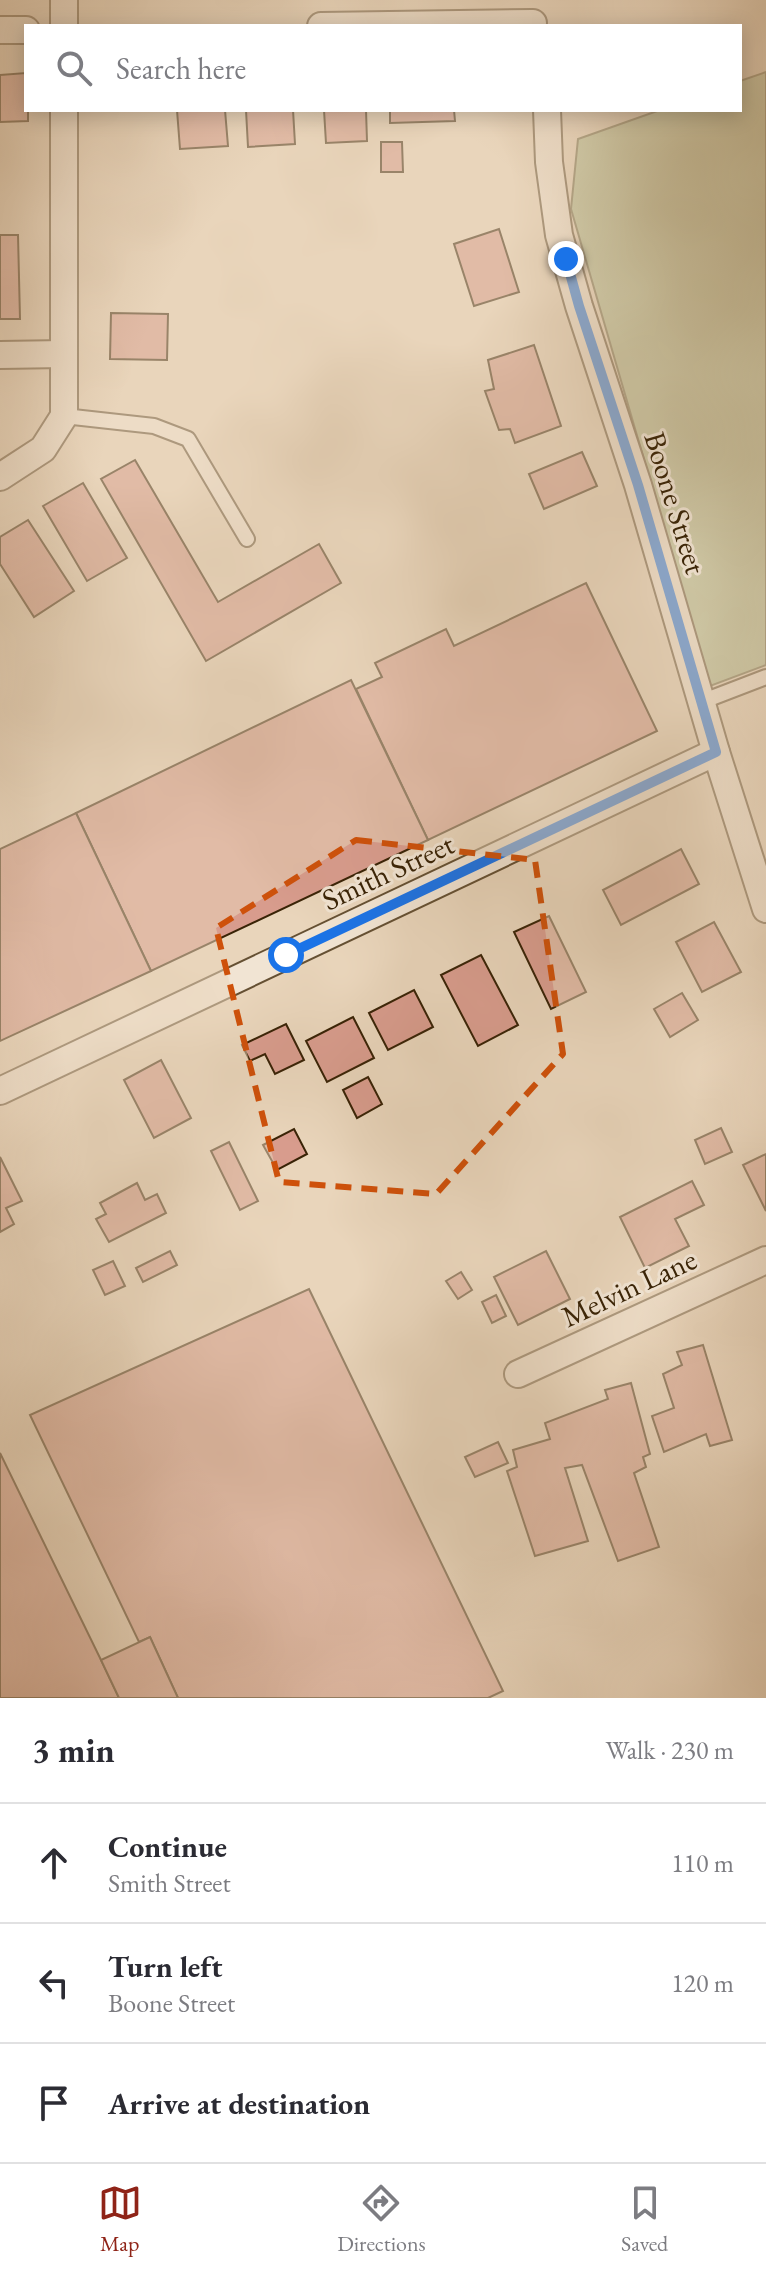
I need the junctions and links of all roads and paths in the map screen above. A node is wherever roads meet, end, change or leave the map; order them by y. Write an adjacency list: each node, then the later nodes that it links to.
1 (64, 0): 3 (street)
2 (531, 16): 4 (street)
3 (64, 24)
4 (363, 24)
5 (0, 30): 6 (street)
6 (24, 30)
7 (64, 112): 9 (street)
8 (547, 112): 15 (street, Boone Street)
9 (64, 354): 10 (street); 11 (street)
10 (0, 355)
11 (64, 416): 12 (street); 13 (lane)
12 (0, 477)
13 (247, 539)
14 (766, 677): 15 (lane)
15 (701, 702): 16 (street, Boone Street)
16 (716, 752): 17 (street, Boone Street); 18 (street, Smith Street)
17 (766, 909)
18 (0, 1091)
19 (766, 1260): 20 (street, Melvin Lane)
20 (518, 1374)

